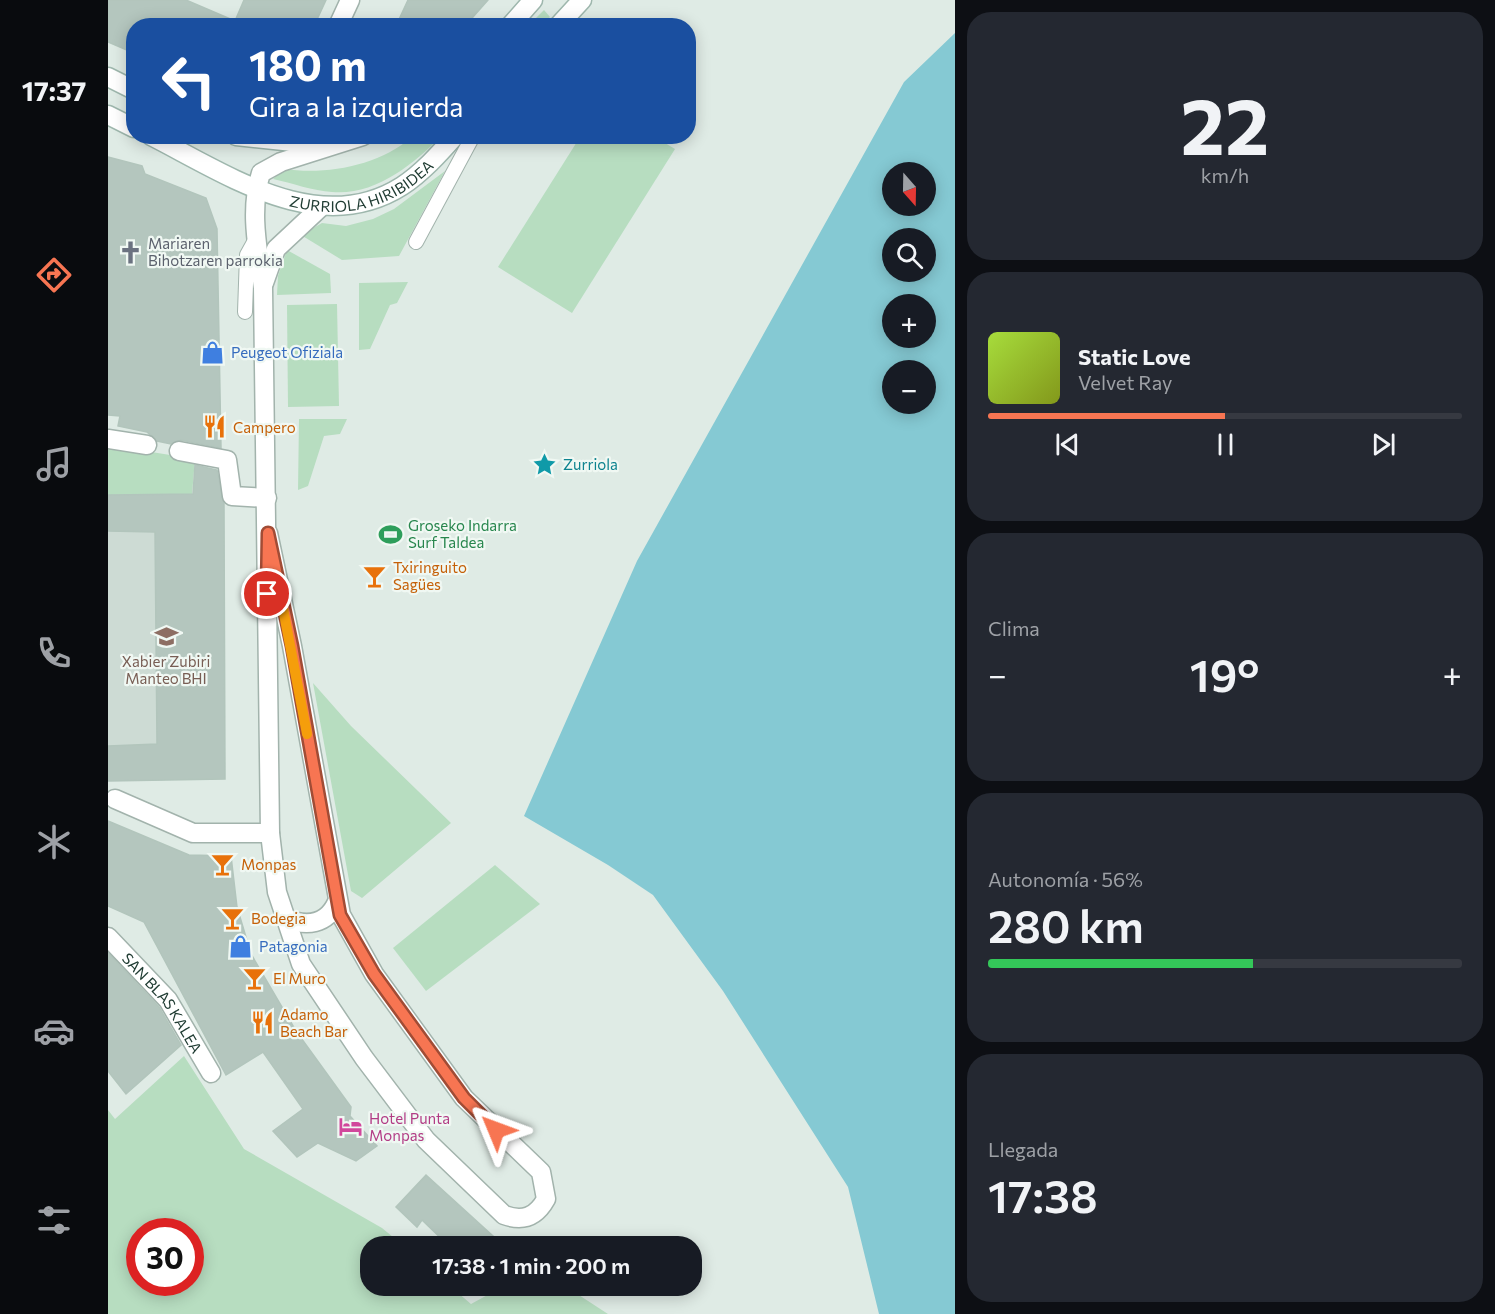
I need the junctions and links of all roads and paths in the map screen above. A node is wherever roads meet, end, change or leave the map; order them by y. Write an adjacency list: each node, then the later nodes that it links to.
1 (350, 0): 4 (street)
2 (533, 0): 5 (street)
3 (582, 0): 6 (street)
4 (342, 18)
5 (517, 18)
6 (565, 18)
7 (108, 77): 8 (street)
8 (126, 86)
9 (108, 115): 10 (street)
10 (126, 124)
11 (167, 144): 15 (street, ZURRIOLA HIRIBIDEA)
12 (338, 144): 15 (street)
13 (447, 144): 16 (street, ZURRIOLA HIRIBIDEA)
14 (469, 144): 18 (lane)
15 (256, 189): 16 (street, ZURRIOLA HIRIBIDEA); 17 (street)
16 (322, 206): 19 (street)
17 (256, 237): 19 (street); 20 (lane)
18 (416, 242)
19 (263, 288): 24 (street)
20 (244, 312)
21 (108, 439): 22 (street)
22 (147, 445)
23 (179, 451): 24 (street)
24 (267, 498): 25 (street)
25 (276, 614): 27 (street); 28 (street)
26 (115, 799): 27 (street)
27 (270, 834): 29 (street)
28 (337, 902): 29 (street); 29 (street)
29 (285, 918)
30 (108, 937): 31 (street, SAN BLAS KALEA)
31 (211, 1073)

